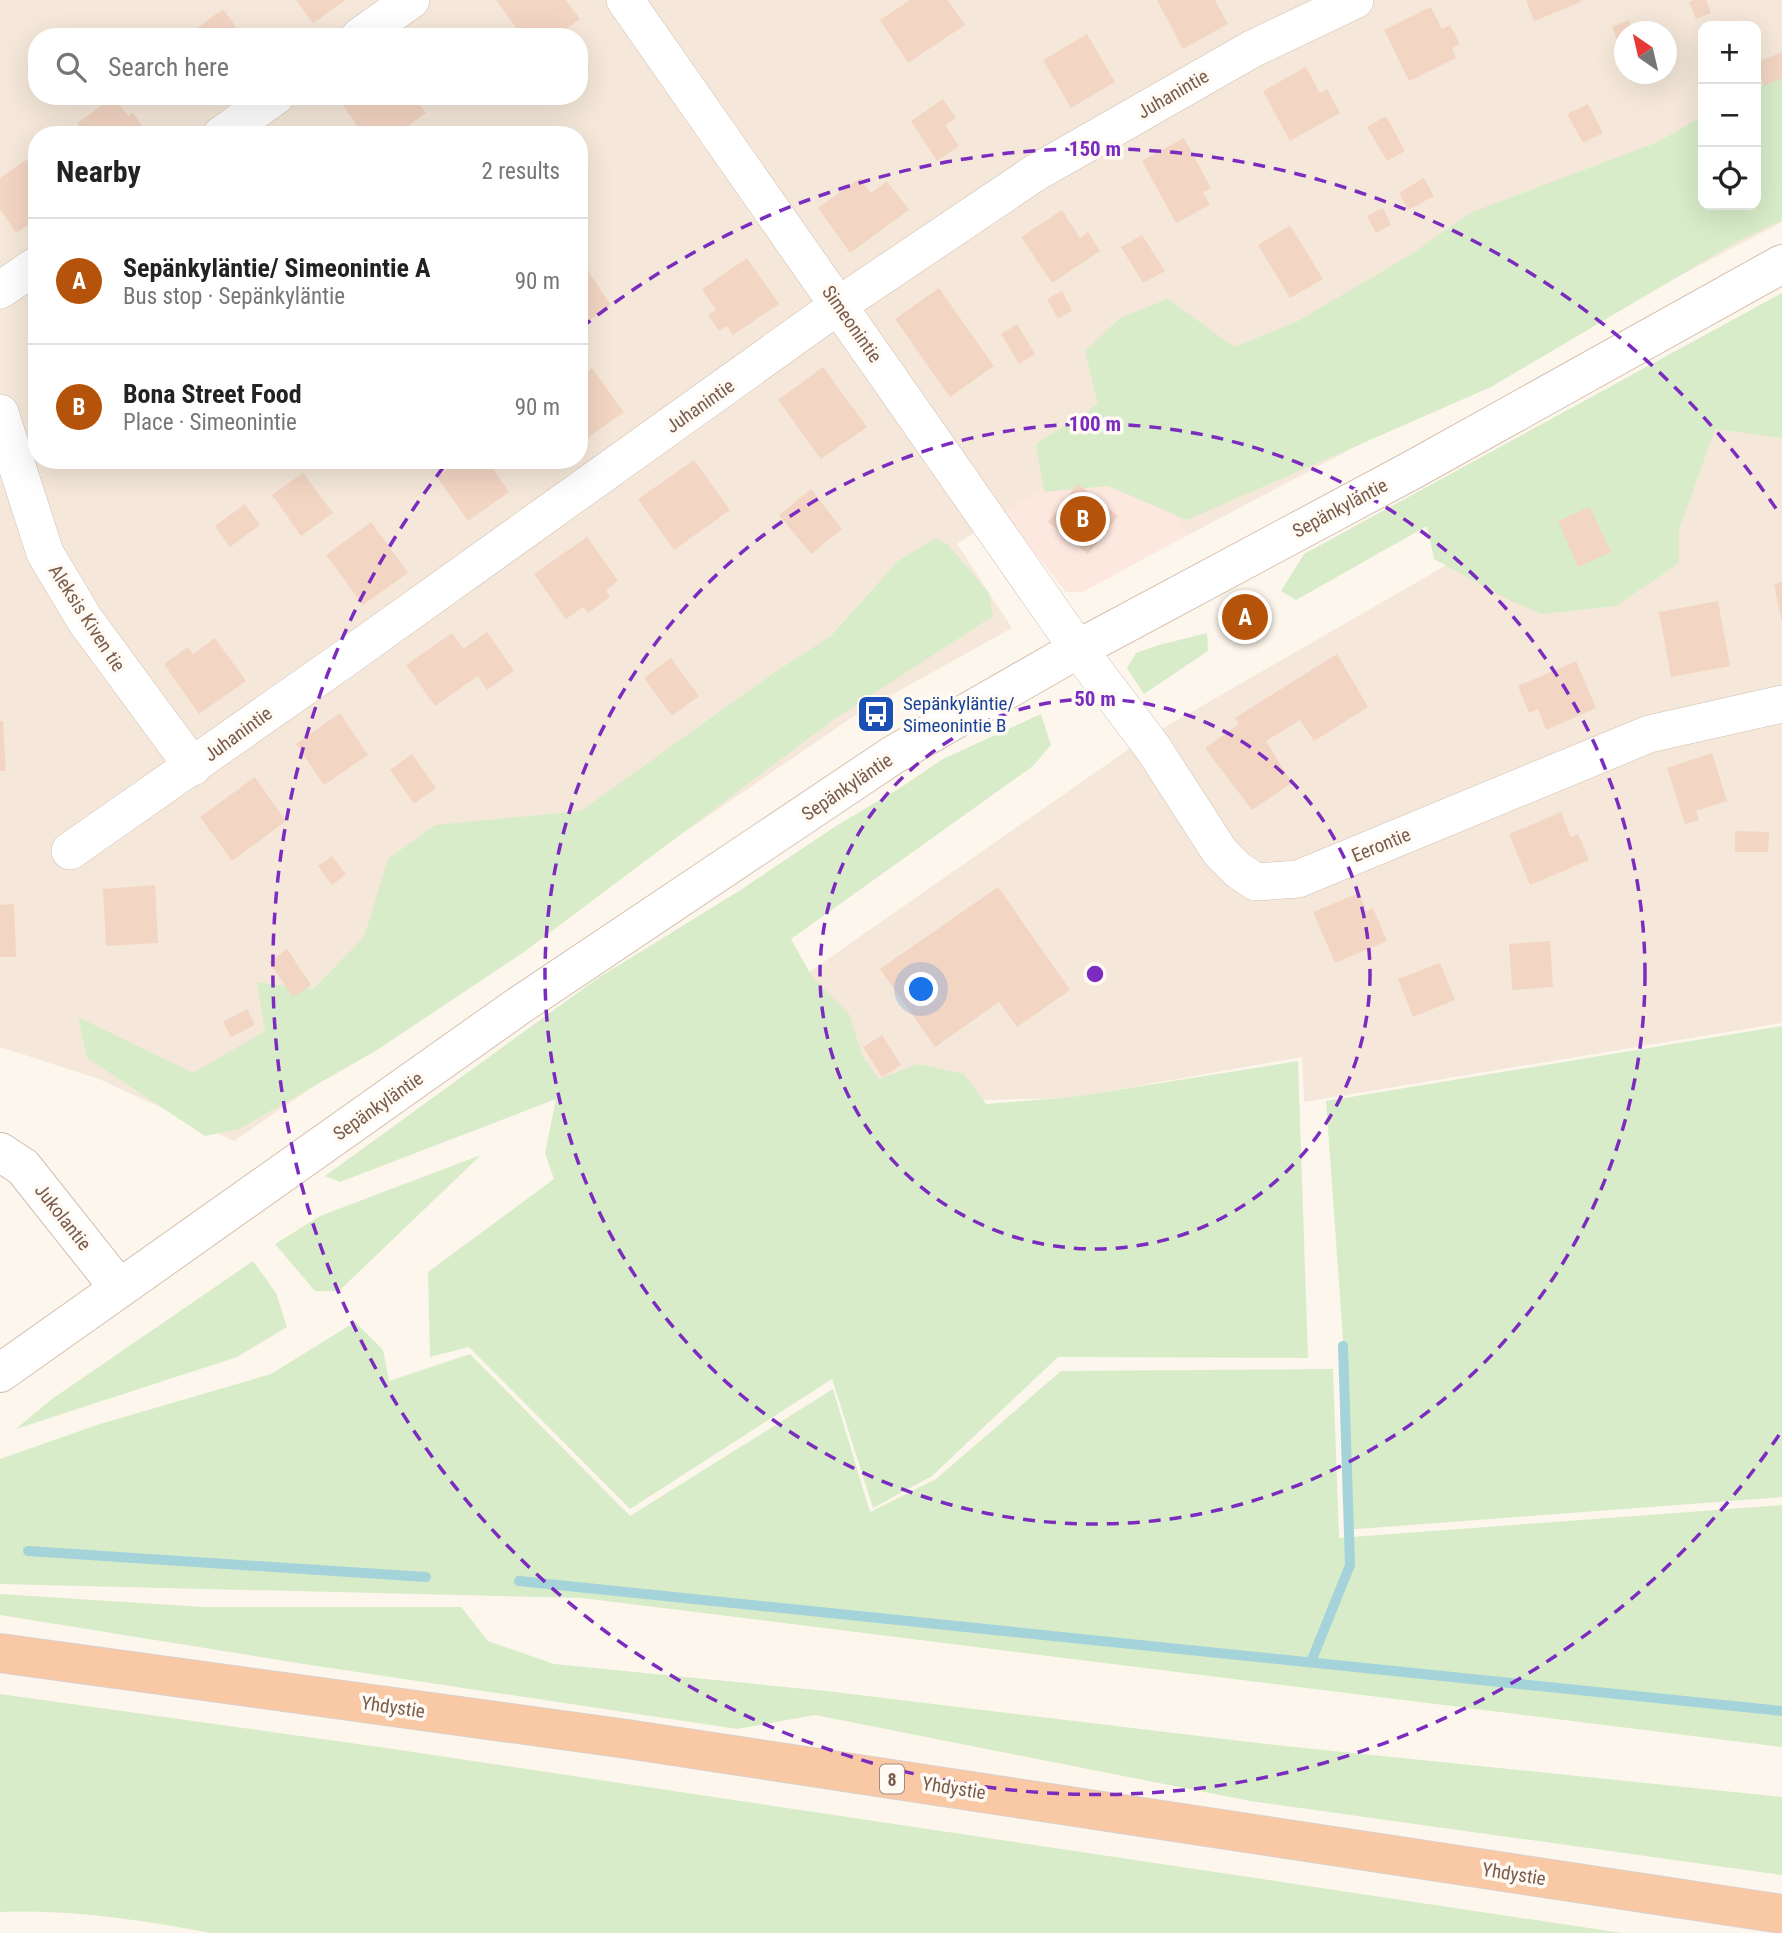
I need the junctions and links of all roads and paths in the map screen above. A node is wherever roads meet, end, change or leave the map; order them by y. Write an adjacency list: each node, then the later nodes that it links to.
1 (411, 0): 4 (street)
2 (625, 0): 10 (street, Simeonintie)
3 (1355, 0): 10 (street, Juhanintie)
4 (372, 28)
5 (263, 105): 6 (street)
6 (234, 126)
7 (1782, 264): 12 (main road, Sepänkyläntie)
8 (28, 271): 9 (street)
9 (0, 290)
10 (839, 305): 12 (street, Simeonintie); 14 (street, Juhanintie)
11 (0, 413): 14 (street, Aleksis Kiven tie)
12 (1079, 649): 13 (street, Eerontie); 17 (main road, Sepänkyläntie)
13 (1782, 704)
14 (193, 767): 15 (street, Juhanintie)
15 (70, 851)
16 (0, 1152): 17 (main road, Jukolantie)
17 (119, 1288): 18 (main road, Sepänkyläntie)
18 (0, 1373)
19 (0, 1653): 20 (highway, Yhdystie / 8)
20 (1782, 1914)

